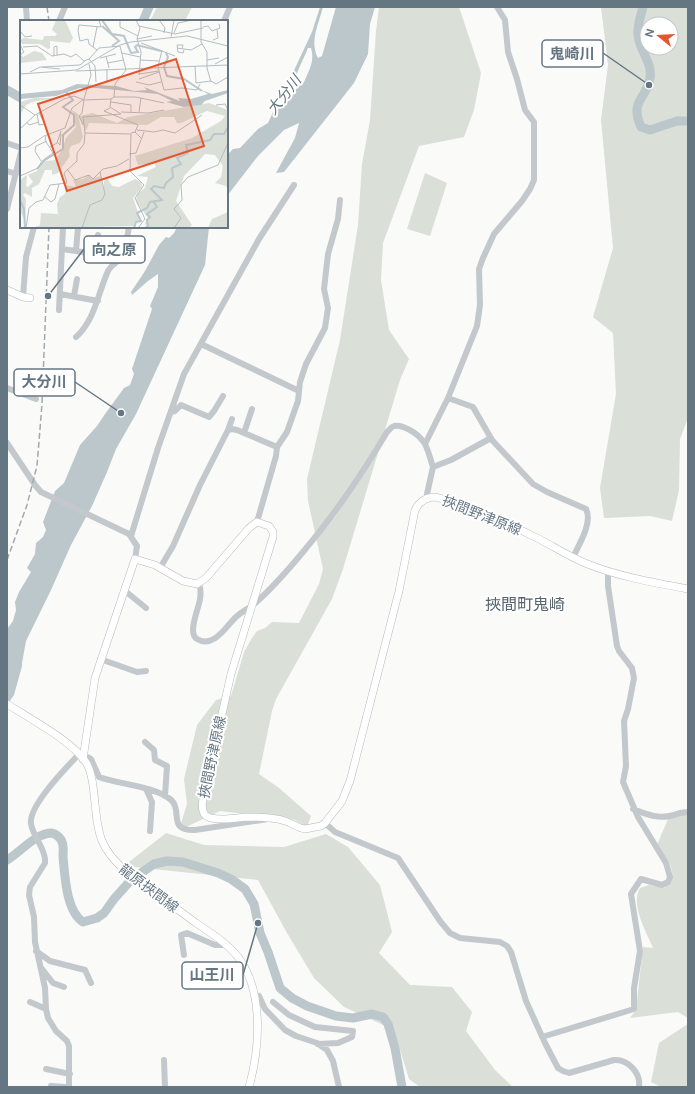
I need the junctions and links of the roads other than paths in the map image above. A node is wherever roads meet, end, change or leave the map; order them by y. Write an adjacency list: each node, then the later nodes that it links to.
1 (26, 7): 5 (street)
2 (65, 7): 6 (street)
3 (230, 7): 7 (street)
4 (497, 7): 35 (street)
5 (27, 20)
6 (59, 20)
7 (224, 20)
8 (7, 143): 9 (street)
9 (20, 148)
10 (20, 156): 12 (street)
11 (7, 171): 12 (street)
12 (16, 174): 15 (street)
13 (294, 185): 31 (street)
14 (340, 200): 33 (street)
15 (7, 206)
16 (34, 228): 27 (street)
17 (63, 228): 21 (street)
18 (78, 228): 22 (street)
19 (129, 228): 28 (street)
20 (98, 235): 22 (street)
21 (62, 249): 22 (street); 25 (street)
22 (76, 251)
23 (77, 279): 26 (street)
24 (7, 290): 27 (main road)
25 (60, 294): 26 (street); 29 (street)
26 (74, 296): 28 (street)
27 (26, 297)
28 (98, 300): 30 (street)
29 (60, 310)
30 (76, 337)
31 (200, 344): 33 (street); 38 (street)
32 (7, 388): 36 (street)
33 (299, 391): 45 (street)
34 (223, 396): 38 (street)
35 (448, 398): 42 (street); 44 (street)
36 (36, 399)
37 (252, 409): 41 (street)
38 (171, 412): 49 (street)
39 (232, 419): 40 (street)
40 (228, 430): 41 (street); 52 (street)
41 (244, 433): 45 (street)
42 (491, 438): 46 (street); 50 (street)
43 (7, 443): 49 (street)
44 (425, 444): 46 (street); 57 (street)
45 (277, 447): 48 (street)
46 (433, 466): 47 (street)
47 (428, 498): 50 (main road, 挾間野津原線); 69 (main road, 挾間野津原線)
48 (257, 522): 54 (main road); 57 (main road, 挾間野津原線)
49 (131, 536): 51 (street)
50 (573, 557): 53 (main road, 挾間野津原線)
51 (135, 559): 52 (main road); 56 (main road)
52 (160, 568): 54 (main road)
53 (608, 571): 55 (main road, 挾間野津原線); 66 (street)
54 (200, 584): 57 (street)
55 (688, 589)
56 (124, 590): 58 (street); 59 (main road)
57 (253, 606): 68 (main road, 挾間野津原線)
58 (146, 608)
59 (100, 659): 60 (street); 63 (main road)
60 (146, 672)
61 (7, 704): 63 (main road, 龍原挾間線)
62 (145, 742): 65 (street)
63 (82, 756): 64 (street); 71 (main road, 龍原挾間線); 72 (street)
64 (146, 789): 65 (street); 70 (street)
65 (165, 796): 68 (street)
66 (633, 808): 67 (street); 81 (street)
67 (688, 812)
68 (272, 818): 69 (main road, 挾間野津原線)
69 (325, 823): 81 (street)
70 (150, 831)
71 (227, 945): 73 (street); 77 (main road, 龍原挾間線)
72 (36, 951): 74 (street); 75 (street)
73 (184, 955)
74 (40, 966): 76 (street); 80 (street)
75 (91, 983)
76 (64, 987)
77 (254, 995): 82 (street); 90 (main road, 龍原挾間線)
78 (30, 1002): 80 (street)
79 (273, 1002): 82 (street)
80 (46, 1009): 85 (street)
81 (542, 1037): 92 (street)
82 (318, 1044): 91 (street)
83 (164, 1060): 89 (street)
84 (46, 1069): 85 (street)
85 (70, 1074): 88 (street)
86 (52, 1086): 87 (street)
87 (65, 1087)
88 (69, 1087)
89 (165, 1087)
90 (249, 1087)
91 (339, 1087)
92 (639, 1087)

